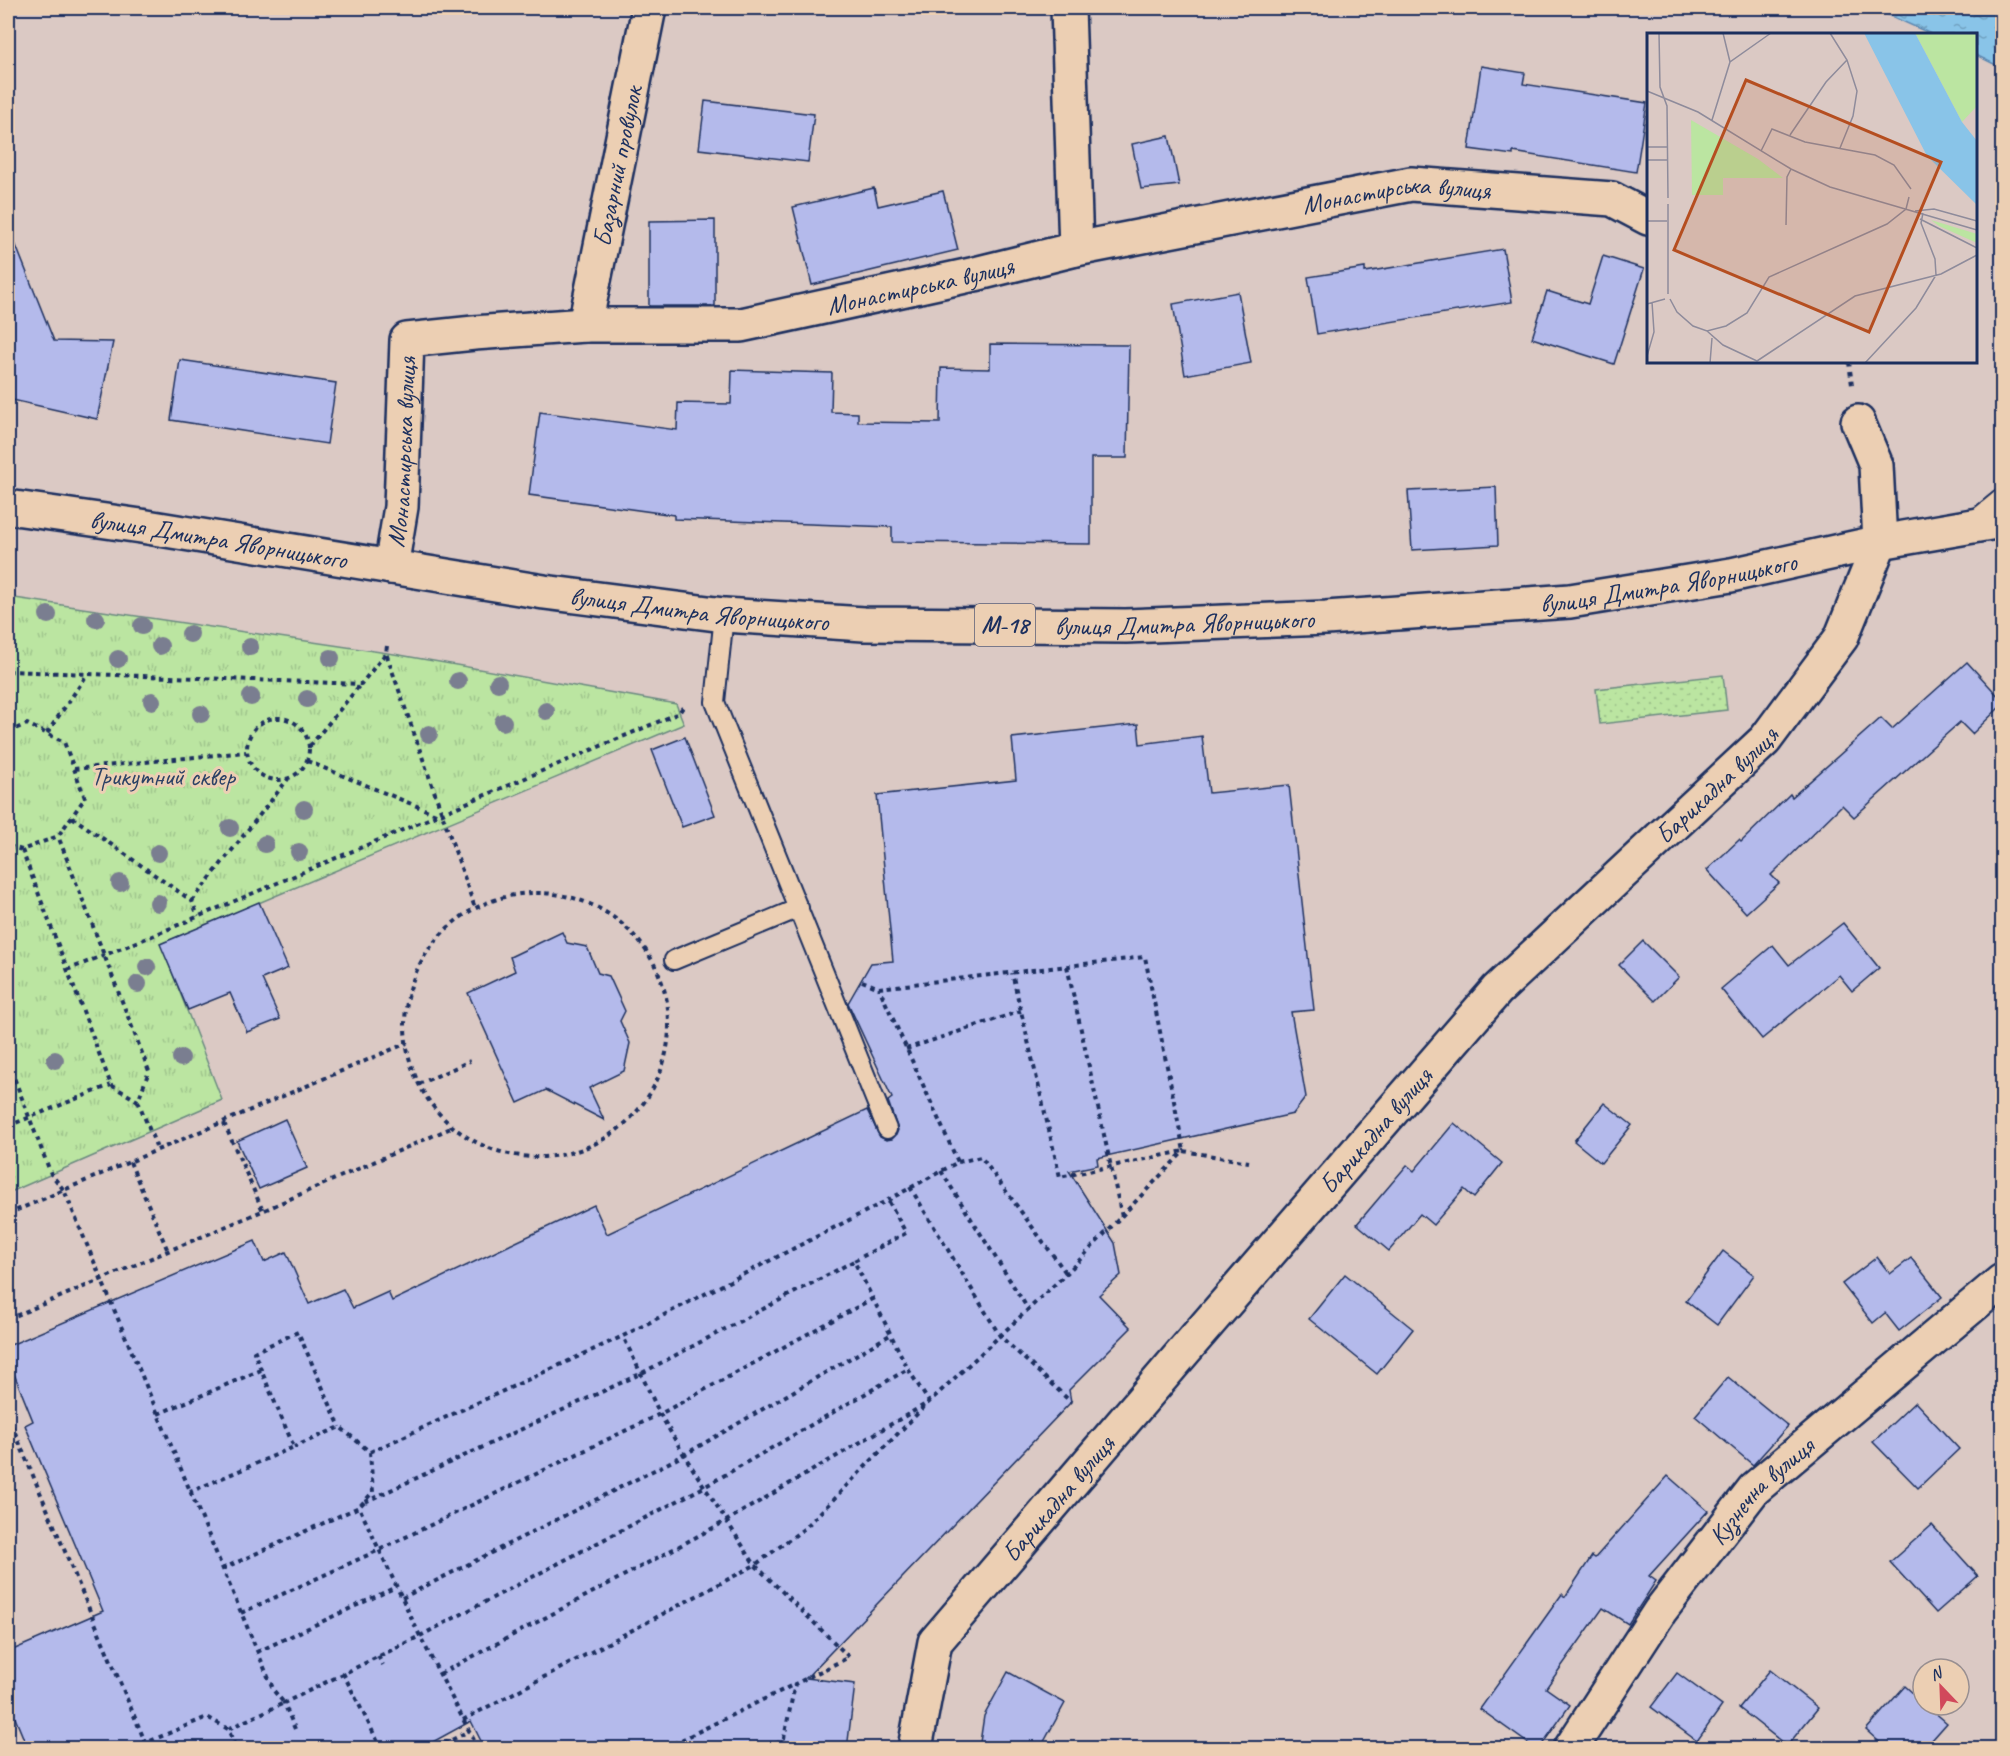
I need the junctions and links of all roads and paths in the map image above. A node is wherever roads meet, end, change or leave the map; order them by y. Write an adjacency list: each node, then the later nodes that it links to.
1 (649, 8): 5 (main road, Базарний провулок)
2 (1068, 8): 4 (main road)
3 (1647, 217): 4 (main road, Монастирська вулиця)
4 (1076, 249): 5 (main road, Монастирська вулиця)
5 (585, 325): 12 (main road, Монастирська вулиця)
6 (1858, 422): 11 (main road)
7 (2002, 498): 10 (lane)
8 (8, 507): 12 (main road, вулиця Дмитра Яворницького / М-18)
9 (2002, 521): 10 (main road, вулиця Дмитра Яворницького / М-18)
10 (1968, 526): 11 (main road, вулиця Дмитра Яворницького / М-18)
11 (1880, 542): 13 (main road, вулиця Дмитра Яворницького / М-18); 126 (main road, Барикадна вулиця)
12 (391, 567): 13 (main road, вулиця Дмитра Яворницького / М-18)
13 (724, 615): 35 (lane)
14 (387, 646): 15 (path)
15 (386, 653): 18 (path); 27 (path)
16 (8, 671): 17 (path)
17 (87, 675): 18 (path); 21 (path)
18 (361, 684): 22 (path)
19 (684, 705): 27 (path)
20 (8, 732): 21 (path)
21 (47, 733): 25 (path)
22 (310, 747): 23 (path); 24 (path)
23 (246, 753): 25 (path); 26 (path)
24 (307, 761): 26 (path); 28 (path)
25 (74, 770): 29 (path)
26 (289, 778): 33 (path)
27 (441, 812): 28 (path); 34 (path)
28 (436, 814): 36 (path)
29 (72, 817): 30 (path); 33 (path)
30 (58, 836): 32 (path); 37 (path)
31 (8, 846): 32 (path)
32 (22, 850): 40 (path)
33 (192, 901): 36 (path)
34 (475, 908): 45 (path); 55 (path)
35 (799, 908): 38 (lane); 56 (lane)
36 (198, 916): 37 (path)
37 (105, 955): 40 (path); 51 (path)
38 (674, 960)
39 (1067, 966): 41 (path); 58 (path); 62 (path)
40 (67, 970): 50 (path)
41 (1012, 973): 43 (path); 44 (path)
42 (854, 975): 43 (path)
43 (879, 988): 46 (path)
44 (1021, 1011): 46 (path); 62 (path)
45 (407, 1042): 49 (path); 53 (path)
46 (906, 1049): 60 (path)
47 (470, 1061): 49 (path)
48 (8, 1062): 52 (path)
49 (419, 1084): 55 (path)
50 (111, 1086): 51 (path); 52 (path)
51 (138, 1101): 57 (path)
52 (29, 1117): 54 (path); 65 (path)
53 (224, 1122): 57 (path); 67 (path)
54 (8, 1126)
55 (453, 1127): 67 (path)
56 (887, 1129)
57 (158, 1150): 59 (path)
58 (1184, 1151): 61 (path); 62 (path); 69 (path)
59 (130, 1162): 65 (path); 70 (path)
60 (958, 1162): 63 (path); 72 (path)
61 (1249, 1162)
62 (1111, 1167): 69 (path)
63 (941, 1171): 64 (path); 76 (path)
64 (910, 1187): 66 (path); 80 (path)
65 (64, 1190): 68 (path); 73 (path)
66 (888, 1200): 71 (path); 79 (path)
67 (263, 1211): 70 (path)
68 (8, 1214)
69 (1122, 1216): 72 (path)
70 (168, 1251): 73 (path)
71 (854, 1261): 75 (path); 83 (path)
72 (1066, 1274): 76 (path)
73 (102, 1279): 77 (path); 86 (path)
74 (2002, 1281): 127 (main road, Кузнечна вулиця)
75 (872, 1299): 78 (path); 87 (path)
76 (1028, 1310): 80 (path)
77 (8, 1319)
78 (890, 1335): 81 (path); 92 (path)
79 (623, 1336): 83 (path); 91 (path)
80 (1000, 1336): 84 (path); 85 (path)
81 (908, 1369): 84 (path); 93 (path)
82 (261, 1370): 86 (path); 89 (path); 90 (path)
83 (640, 1374): 87 (path); 95 (path)
84 (929, 1402): 97 (path); 99 (path)
85 (1071, 1402)
86 (158, 1414): 94 (path)
87 (660, 1414): 92 (path); 98 (path)
88 (8, 1416): 117 (path)
89 (340, 1426): 90 (path); 91 (path)
90 (294, 1447): 94 (path)
91 (370, 1452): 95 (path)
92 (684, 1455): 93 (path); 102 (path)
93 (704, 1487): 97 (path); 104 (path)
94 (190, 1492): 100 (path)
95 (365, 1502): 96 (path)
96 (359, 1507): 98 (path); 100 (path)
97 (726, 1521): 99 (path); 109 (path)
98 (379, 1550): 101 (path); 103 (path)
99 (755, 1565): 110 (path); 112 (path)
100 (222, 1569): 103 (path)
101 (396, 1587): 102 (path); 105 (path)
102 (402, 1598): 104 (path)
103 (241, 1613): 105 (path)
104 (420, 1636): 106 (path); 109 (path)
105 (257, 1652): 111 (path)
106 (378, 1656): 107 (path); 108 (path)
107 (384, 1665)
108 (344, 1673): 111 (path); 120 (path)
109 (440, 1674): 112 (path)
110 (795, 1684): 116 (path); 123 (path)
111 (284, 1703): 113 (path); 114 (path)
112 (463, 1720): 115 (path)
113 (228, 1729): 117 (path); 119 (path)
114 (295, 1729)
115 (469, 1731): 121 (path); 122 (path)
116 (784, 1740): 124 (path); 125 (path)
117 (146, 1744): 118 (path)
118 (134, 1749)
119 (236, 1749)
120 (381, 1749)
121 (436, 1749)
122 (478, 1749)
123 (665, 1749)
124 (767, 1749)
125 (782, 1749)
126 (915, 1749)
127 (1571, 1749)

